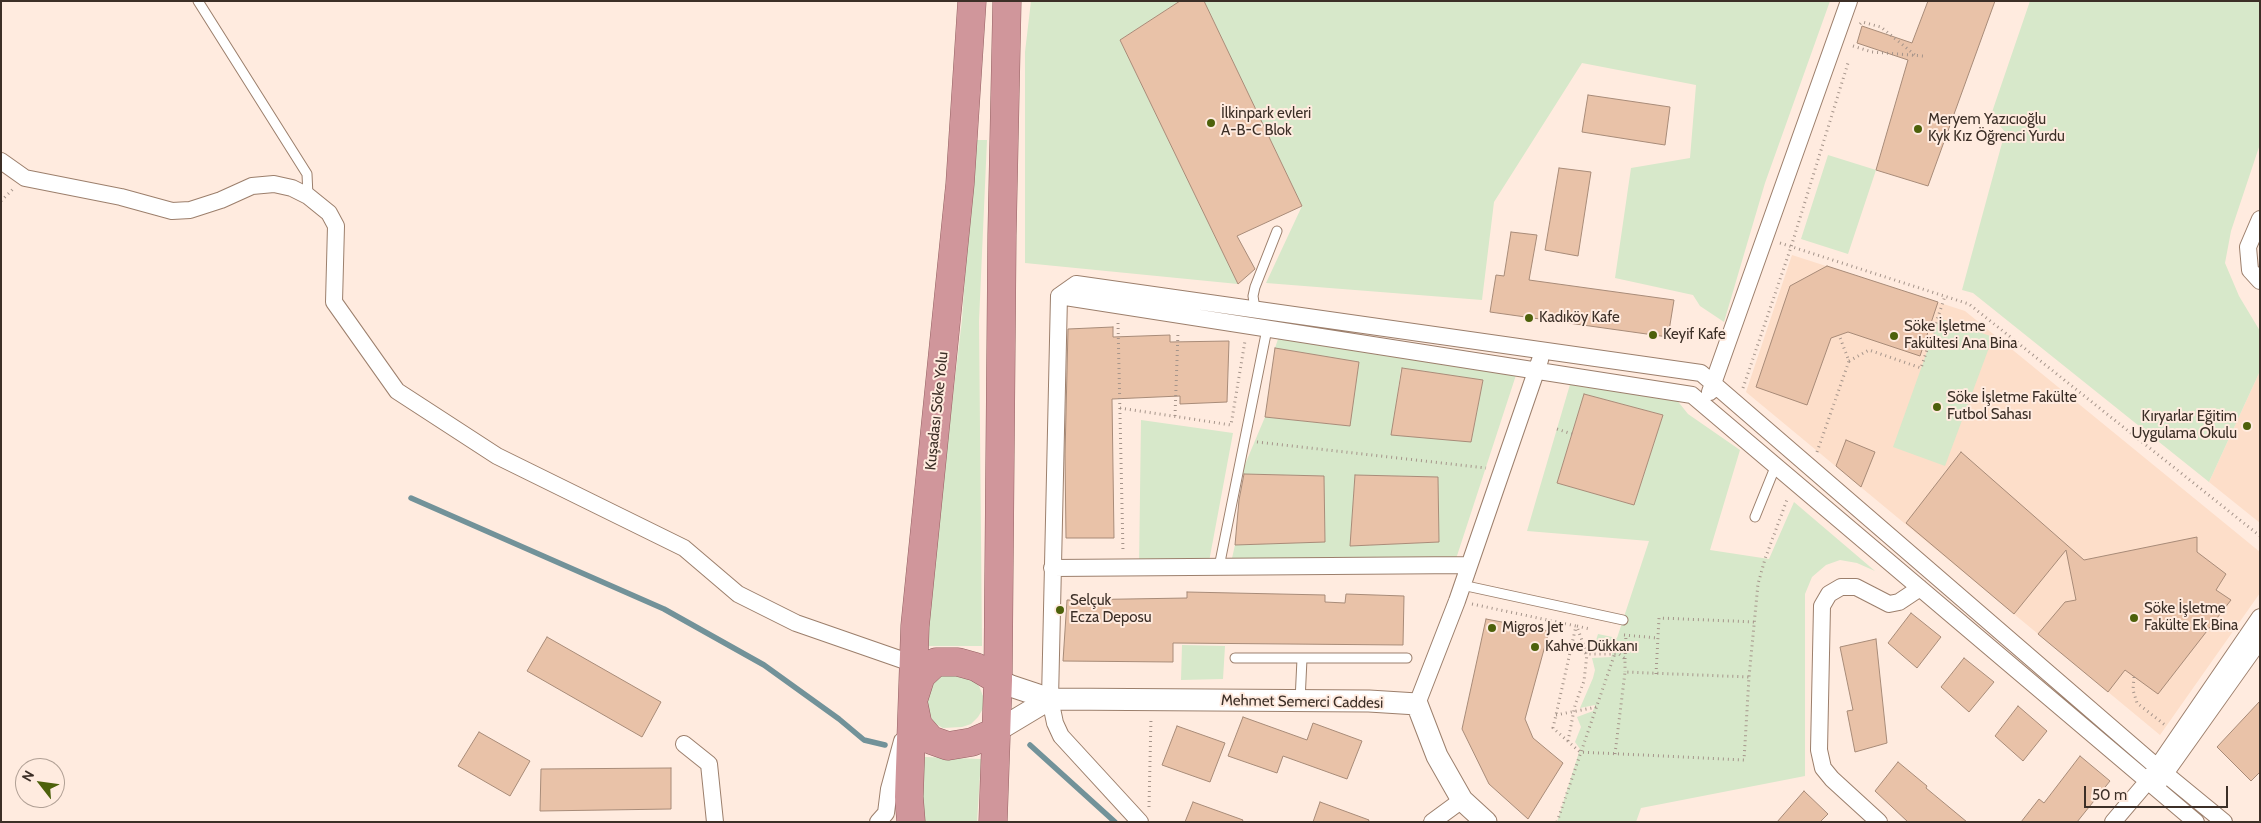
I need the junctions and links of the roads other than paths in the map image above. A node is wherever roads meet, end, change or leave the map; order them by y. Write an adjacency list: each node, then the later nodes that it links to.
1 (198, 1): 6 (lane)
2 (972, 1): 30 (highway, Kuşadası Söke Yolu)
3 (1007, 1): 31 (highway)
4 (1849, 1): 15 (street)
5 (1, 161): 6 (street)
6 (308, 196): 30 (street)
7 (2260, 218): 9 (street)
8 (1277, 231): 11 (lane)
9 (2260, 281)
10 (1059, 296): 11 (street); 12 (street); 21 (street)
11 (1255, 309): 13 (street)
12 (1266, 331): 14 (street); 20 (lane)
13 (1543, 351): 14 (street); 15 (street)
14 (1536, 370): 16 (street); 19 (street)
15 (1714, 379): 16 (street); 38 (street)
16 (1706, 406): 17 (street)
17 (1776, 465): 18 (lane); 23 (street)
18 (1756, 517)
19 (1469, 565): 20 (street); 22 (street)
20 (1219, 567): 21 (street)
21 (1052, 568): 32 (street)
22 (1462, 585): 25 (lane); 35 (street)
23 (1920, 588): 39 (street); 47 (street)
24 (2260, 617): 38 (street)
25 (1623, 620)
26 (2260, 640): 38 (street)
27 (1235, 658): 29 (lane)
28 (1407, 658): 29 (lane)
29 (1302, 659): 34 (lane)
30 (925, 663): 31 (highway); 33 (highway, Kuşadası Söke Yolu)
31 (998, 680): 32 (street, Mehmet Semerci Caddesi); 36 (highway)
32 (1050, 699): 34 (street, Mehmet Semerci Caddesi); 36 (street); 44 (street)
33 (913, 700): 36 (highway); 41 (highway, Kuşadası Söke Yolu)
34 (1300, 701): 35 (street, Mehmet Semerci Caddesi)
35 (1417, 704): 40 (street)
36 (996, 732): 43 (highway)
37 (684, 744): 42 (street)
38 (2161, 770): 39 (street); 51 (street)
39 (2150, 785): 48 (street); 49 (street); 50 (street)
40 (1462, 800): 45 (street); 46 (street)
41 (890, 820)
42 (715, 822)
43 (993, 822)
44 (1140, 822)
45 (1432, 822)
46 (1486, 822)
47 (1879, 822)
48 (2113, 822)
49 (2126, 822)
50 (2196, 822)
51 (2224, 822)

